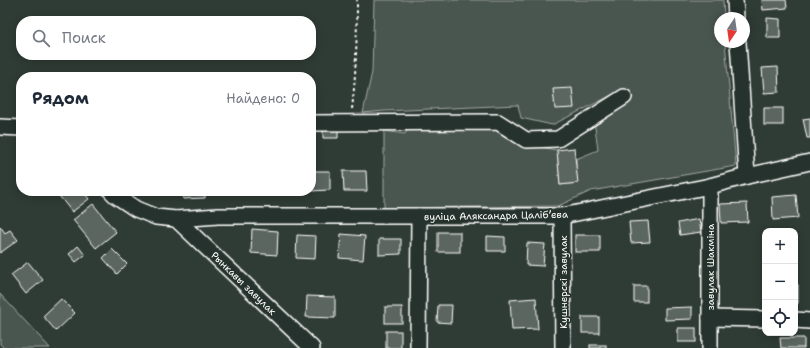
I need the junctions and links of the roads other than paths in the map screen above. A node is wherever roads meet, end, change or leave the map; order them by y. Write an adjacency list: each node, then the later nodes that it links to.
1 (735, 0): 2 (street)
2 (736, 12)
3 (738, 48): 9 (street)
4 (624, 97): 5 (street)
5 (316, 123)
6 (0, 127): 7 (street)
7 (16, 128)
8 (810, 162): 9 (street, вуліца Аляксандра Цалібʼева)
9 (747, 176): 10 (street, вуліца Аляксандра Цалібʼева)
10 (710, 186): 13 (street, вуліца Аляксандра Цалібʼева); 15 (street, завулак Шакміна)
11 (118, 196): 14 (street, вуліца Аляксандра Цалібʼева)
12 (419, 216): 13 (street, вуліца Аляксандра Цалібʼева); 14 (street, вуліца Аляксандра Цалібʼева); 20 (street)
13 (562, 216): 21 (street, Кушнерскі завулак)
14 (176, 219): 19 (street, Рынкавы завулак)
15 (710, 318): 16 (street); 22 (street, завулак Шакміна)
16 (762, 319)
17 (798, 320): 18 (street)
18 (810, 320)
19 (312, 348)
20 (418, 348)
21 (563, 348)
22 (710, 348)

